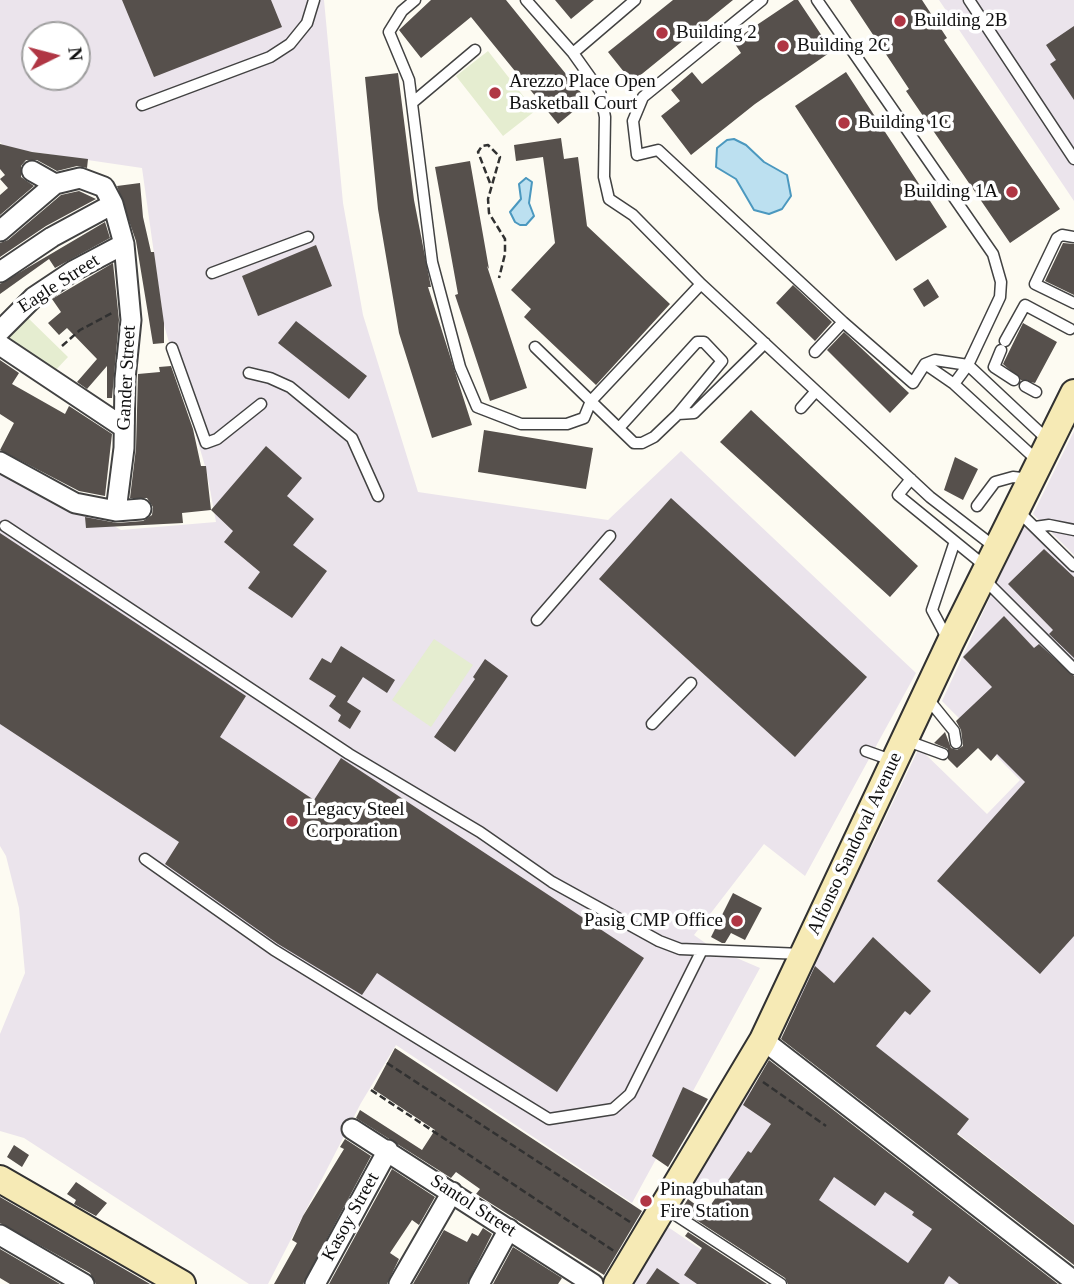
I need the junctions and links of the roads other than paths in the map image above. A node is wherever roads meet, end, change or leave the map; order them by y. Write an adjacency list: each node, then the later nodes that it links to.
1 (314, 0): 11 (lane)
2 (415, 0): 10 (lane)
3 (526, 0): 9 (lane)
4 (635, 0): 9 (lane)
5 (762, 0): 24 (lane)
6 (817, 0): 33 (lane)
7 (969, 0): 12 (lane)
8 (475, 50): 10 (lane)
9 (572, 53): 22 (lane)
10 (412, 103): 41 (lane)
11 (142, 105)
12 (1074, 159)
13 (32, 171): 14 (street)
14 (55, 184): 15 (street); 16 (street)
15 (113, 204): 19 (street, Gander Street); 20 (street)
16 (0, 231)
17 (308, 237): 21 (lane)
18 (1074, 237): 23 (lane)
19 (124, 244): 26 (street, Eagle Street); 45 (street, Gander Street)
20 (0, 272)
21 (212, 273)
22 (701, 284): 27 (lane); 41 (lane)
23 (1074, 303)
24 (843, 322): 31 (lane); 32 (lane)
25 (1070, 329): 35 (lane)
26 (0, 331)
27 (765, 343): 38 (lane); 44 (lane)
28 (0, 345): 45 (street)
29 (535, 347): 41 (lane)
30 (172, 348): 42 (lane)
31 (815, 352)
32 (925, 364): 33 (lane); 36 (lane)
33 (968, 365): 36 (lane); 47 (lane)
34 (249, 373): 50 (lane)
35 (1014, 380)
36 (954, 384): 47 (lane)
37 (1025, 386): 39 (lane)
38 (816, 391): 43 (lane); 49 (lane)
39 (1036, 392)
40 (1074, 393): 47 (main road, Alfonso Sandoval Avenue)
41 (591, 401): 46 (lane)
42 (261, 404)
43 (801, 408)
44 (678, 414): 46 (lane); 46 (lane)
45 (123, 427): 55 (street, Gander Street)
46 (619, 428)
47 (1039, 461): 51 (lane); 52 (main road, Alfonso Sandoval Avenue)
48 (0, 462): 55 (street)
49 (911, 479): 54 (lane); 57 (lane)
50 (378, 496)
51 (977, 506)
52 (1016, 508): 58 (lane); 62 (main road, Alfonso Sandoval Avenue)
53 (141, 509): 55 (street)
54 (946, 509): 57 (lane); 62 (lane)
55 (116, 511)
56 (5, 526): 75 (lane)
57 (934, 526): 61 (lane)
58 (1035, 527): 59 (lane); 63 (lane)
59 (1074, 530)
60 (610, 536): 64 (lane)
61 (954, 544): 62 (lane); 65 (lane)
62 (988, 564): 65 (main road, Alfonso Sandoval Avenue); 66 (lane)
63 (1074, 566)
64 (537, 620)
65 (950, 643): 68 (main road, Alfonso Sandoval Avenue)
66 (1074, 669)
67 (691, 683): 69 (lane)
68 (925, 696): 70 (lane); 71 (main road, Alfonso Sandoval Avenue)
69 (652, 724)
70 (956, 743)
71 (899, 750): 72 (lane); 73 (lane); 76 (main road, Alfonso Sandoval Avenue)
72 (866, 751)
73 (943, 754)
74 (145, 859): 75 (lane)
75 (702, 950): 76 (lane)
76 (803, 954): 77 (main road, Alfonso Sandoval Avenue)
77 (763, 1040): 82 (main road, Alfonso Sandoval Avenue); 87 (street)
78 (352, 1129): 79 (street, Santol Street)
79 (388, 1150): 81 (street, Santol Street); 90 (street, Kasoy Street)
80 (0, 1179): 89 (main road)
81 (452, 1192): 83 (street, Santol Street); 91 (street)
82 (665, 1208): 85 (main road, Alfonso Sandoval Avenue); 94 (lane)
83 (509, 1229): 86 (street, Santol Street); 92 (street)
84 (0, 1235): 88 (street)
85 (624, 1273)
86 (567, 1277): 93 (street, Santol Street)
87 (1074, 1281)
88 (84, 1284)
89 (182, 1284)
90 (315, 1284)
91 (399, 1284)
92 (479, 1284)
93 (593, 1284)
94 (781, 1284)

